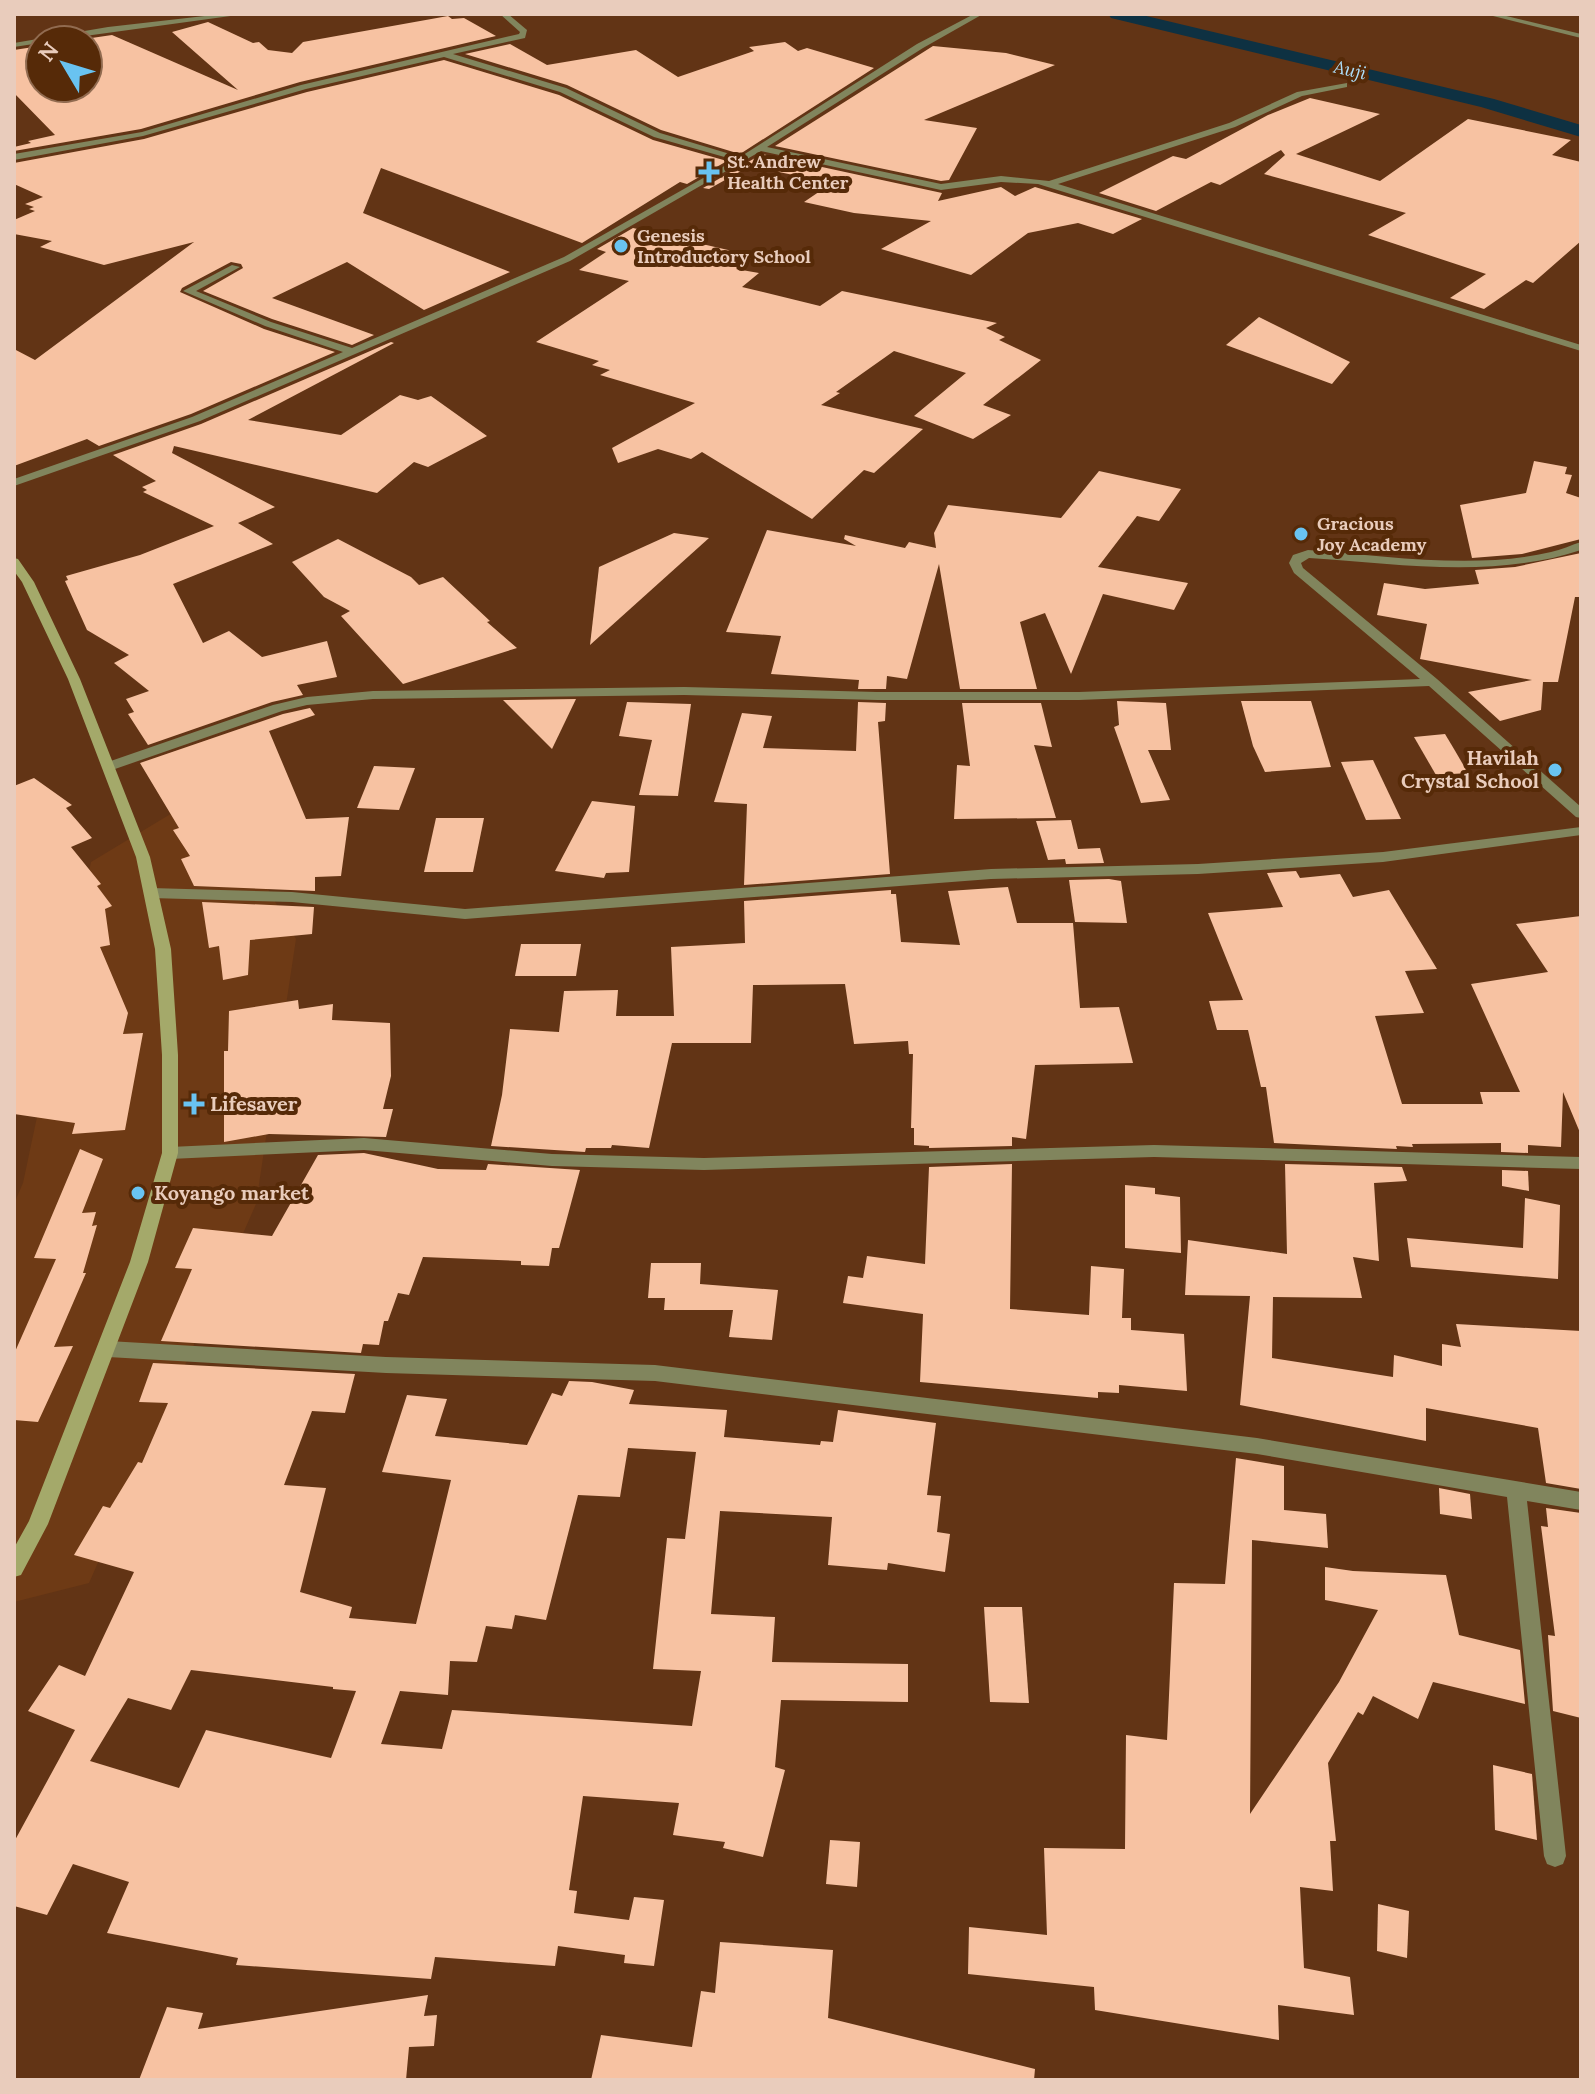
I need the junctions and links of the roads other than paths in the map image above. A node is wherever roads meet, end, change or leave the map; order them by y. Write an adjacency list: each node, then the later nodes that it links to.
1 (241, 14): 6 (street)
2 (504, 14): 7 (street)
3 (979, 14): 9 (street)
4 (1489, 14): 5 (street)
5 (1581, 36)
6 (14, 45)
7 (440, 53): 10 (street); 11 (street)
8 (1344, 85): 12 (street)
9 (760, 148): 11 (street); 12 (street)
10 (14, 157)
11 (742, 160): 15 (street)
12 (1050, 184): 14 (street)
13 (235, 267): 15 (street)
14 (1581, 348)
15 (350, 351): 16 (street)
16 (14, 483)
17 (1581, 546): 19 (street)
18 (14, 562): 20 (street)
19 (1432, 682): 20 (street); 21 (street)
20 (110, 766): 23 (street)
21 (1581, 814)
22 (1581, 831): 23 (street)
23 (151, 893): 24 (street)
24 (170, 1153): 25 (street); 26 (street)
25 (1581, 1163)
26 (108, 1349): 27 (street); 29 (street)
27 (1516, 1490): 28 (street); 30 (street)
28 (1581, 1501)
29 (14, 1568)
30 (1555, 1856)

